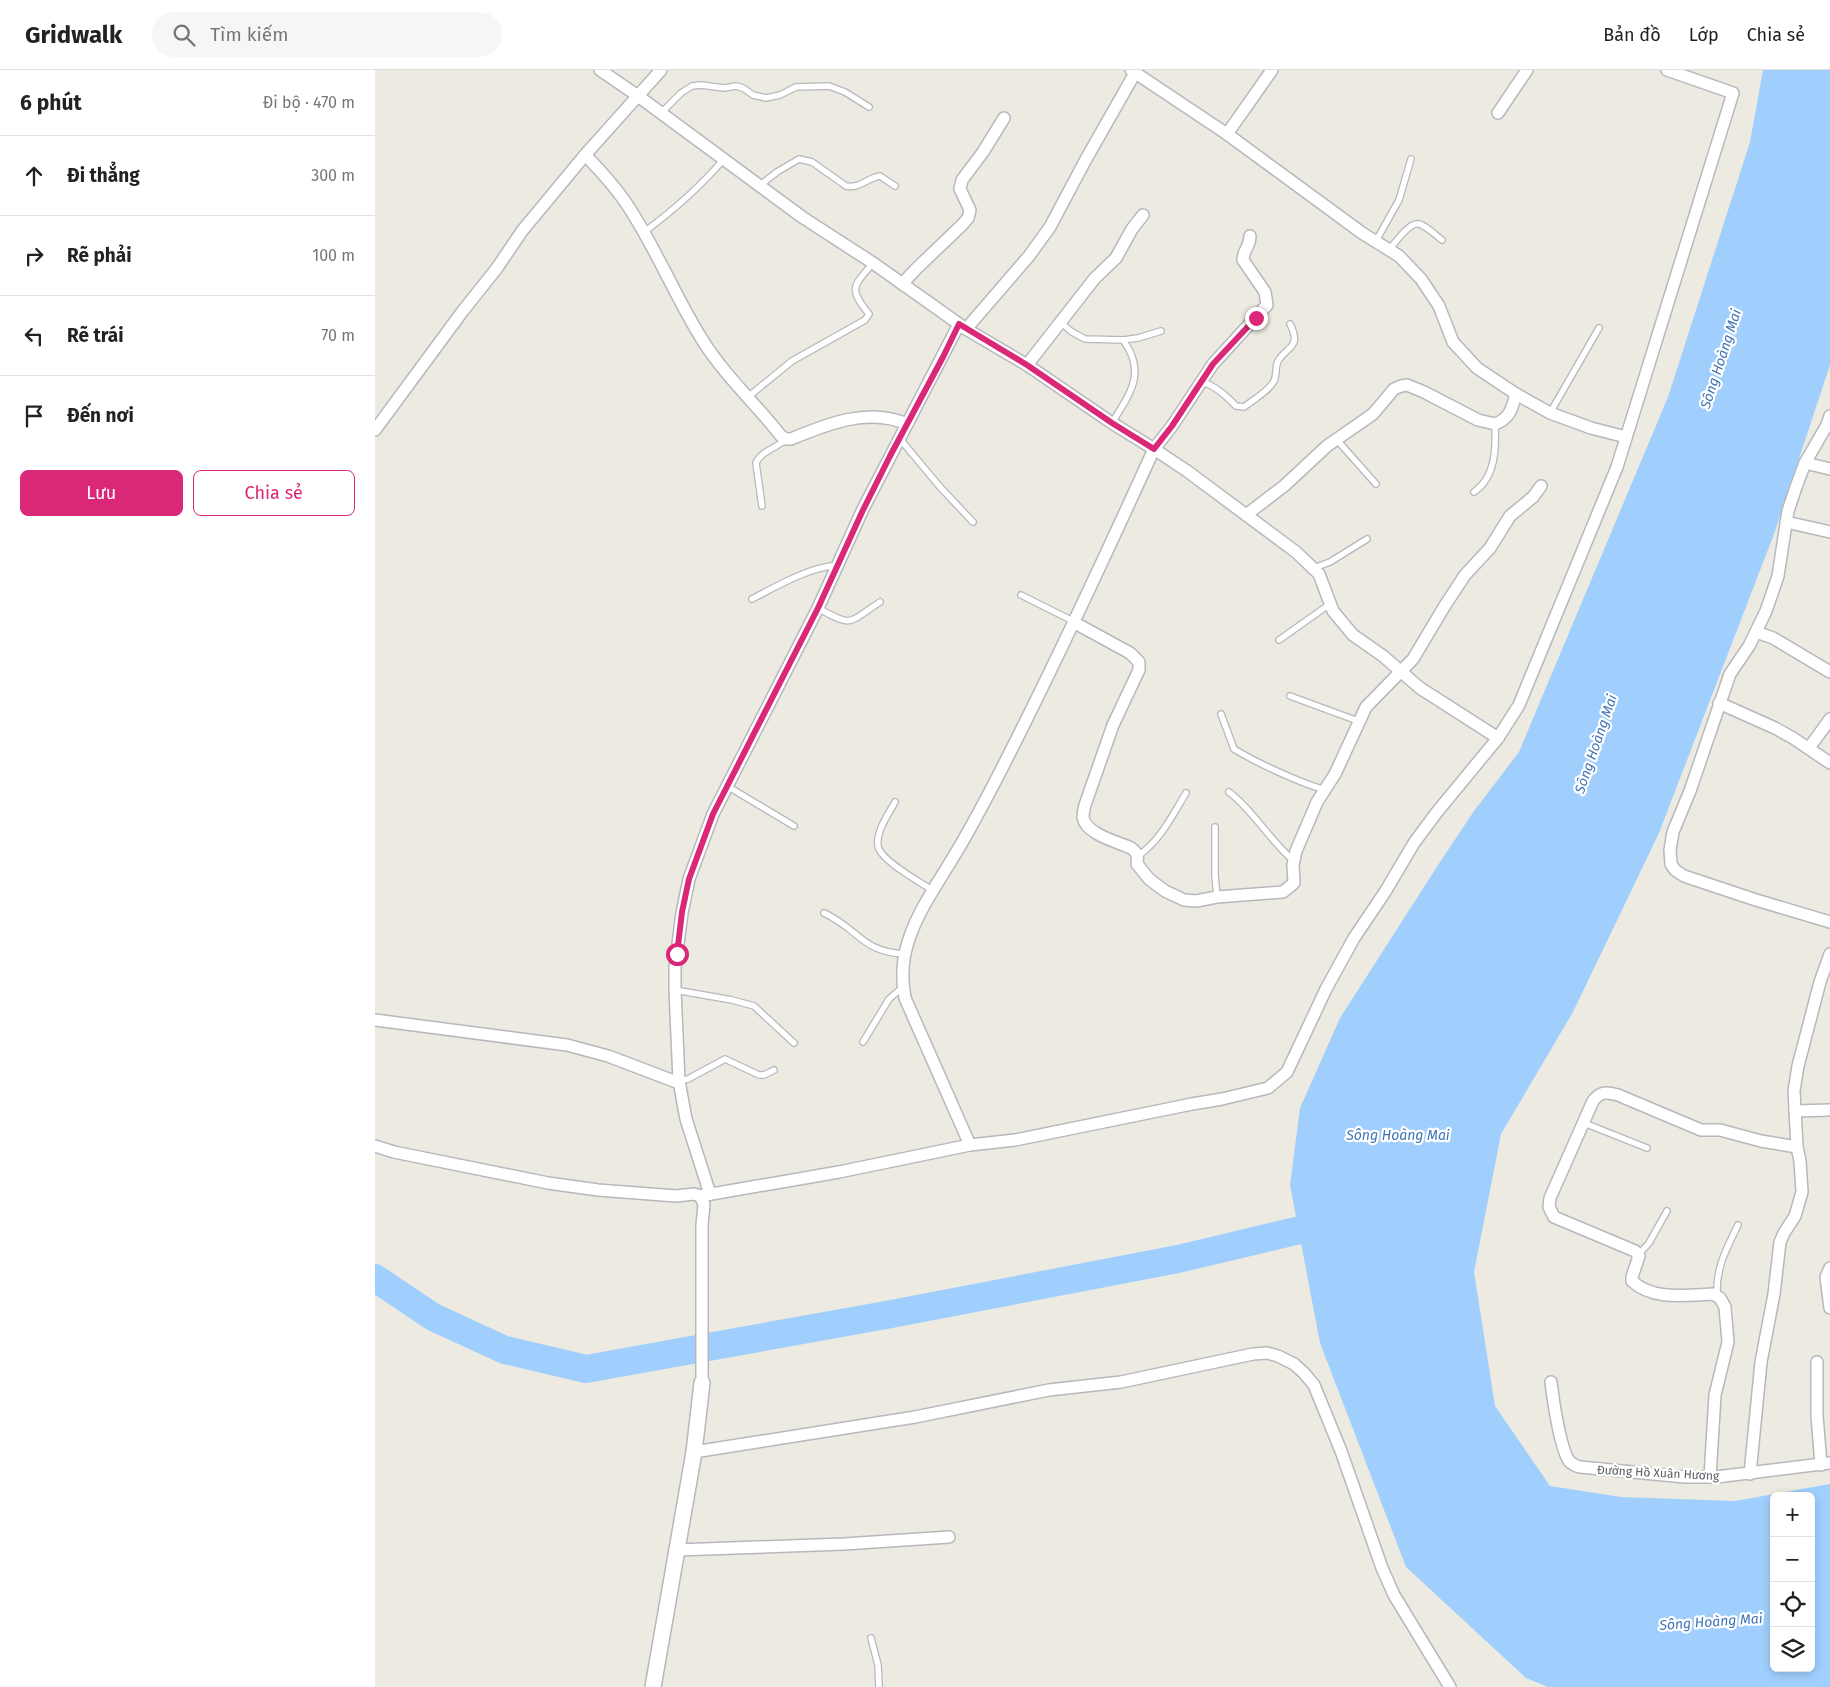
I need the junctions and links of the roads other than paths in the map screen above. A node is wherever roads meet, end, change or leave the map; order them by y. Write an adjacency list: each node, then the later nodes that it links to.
1 (600, 70): 7 (street)
2 (661, 70): 7 (street)
3 (1272, 70): 12 (street)
4 (1527, 70): 9 (street)
5 (1667, 70): 42 (street)
6 (1138, 73): 12 (street); 28 (street)
7 (638, 96): 10 (street); 13 (street)
8 (869, 107): 10 (lane)
9 (1498, 113)
10 (661, 114): 14 (street)
11 (1003, 118): 25 (street)
12 (1227, 134): 22 (street)
13 (585, 155): 19 (street); 41 (street)
14 (724, 159): 16 (street); 19 (lane)
15 (1411, 159): 22 (lane)
16 (759, 186): 17 (lane); 24 (street)
17 (895, 186)
18 (1143, 215): 26 (street)
19 (644, 232): 35 (street)
20 (1250, 236): 33 (street)
21 (1441, 240): 23 (lane)
22 (1375, 242): 23 (street)
23 (1389, 250): 34 (street)
24 (873, 263): 25 (street); 35 (lane)
25 (902, 284): 28 (street)
26 (1061, 322): 31 (lane); 32 (street)
27 (1290, 324): 33 (lane)
28 (963, 326): 32 (street); 39 (street)
29 (1599, 328): 36 (lane)
30 (1161, 331): 31 (lane)
31 (1123, 340): 38 (lane)
32 (1027, 365): 38 (street)
33 (1202, 382): 46 (street)
34 (1516, 394): 36 (street); 40 (street)
35 (748, 397): 44 (street)
36 (1550, 413): 42 (street)
37 (1830, 416): 47 (street)
38 (1112, 423): 46 (street)
39 (907, 424): 43 (street); 44 (street)
40 (1495, 424): 45 (street); 51 (lane)
41 (375, 430)
42 (1626, 437): 75 (street)
43 (899, 438): 54 (lane); 58 (street)
44 (786, 439): 52 (lane)
45 (1337, 440): 49 (lane); 53 (street)
46 (1154, 449): 53 (street); 65 (street)
47 (1805, 463): 48 (street); 55 (street)
48 (1830, 469)
49 (1377, 484)
50 (1541, 486): 68 (street)
51 (1474, 492)
52 (762, 506)
53 (1246, 515): 59 (street)
54 (973, 522)
55 (1786, 522): 56 (street); 66 (street)
56 (1830, 532)
57 (1367, 539): 59 (lane)
58 (838, 565): 61 (lane); 64 (street)
59 (1314, 568): 63 (street)
60 (1021, 595): 65 (lane)
61 (752, 599)
62 (880, 602): 64 (lane)
63 (1331, 604): 67 (lane); 68 (street)
64 (818, 608): 78 (street)
65 (1075, 622): 85 (street); 87 (street)
66 (1756, 632): 69 (street); 71 (street)
67 (1279, 640)
68 (1400, 671): 74 (street); 75 (street)
69 (1830, 672)
70 (1291, 696): 74 (lane)
71 (1719, 703): 76 (street); 90 (street)
72 (1221, 714): 79 (lane)
73 (1830, 719): 76 (street)
74 (1358, 721): 79 (street)
75 (1498, 738): 103 (street)
76 (1809, 748): 77 (street)
77 (1830, 763)
78 (727, 786): 83 (lane); 94 (street)
79 (1325, 790): 86 (street)
80 (1229, 792): 86 (lane)
81 (1186, 793): 85 (lane)
82 (895, 802): 87 (lane)
83 (794, 826)
84 (1215, 827): 88 (lane)
85 (1138, 856): 88 (street)
86 (1294, 861): 88 (street)
87 (932, 890): 91 (street)
88 (1217, 897)
89 (824, 913): 91 (lane)
90 (1830, 922)
91 (905, 954): 93 (street)
92 (1830, 954): 101 (street)
93 (903, 987): 96 (lane); 103 (street)
94 (675, 990): 97 (lane); 99 (street)
95 (375, 1020): 99 (street)
96 (863, 1042)
97 (794, 1043)
98 (774, 1070): 99 (lane)
99 (679, 1082): 107 (street)
100 (1830, 1110): 101 (street)
101 (1795, 1111): 105 (street)
102 (1583, 1123): 105 (street); 106 (lane); 110 (street)
103 (970, 1145): 107 (street)
104 (375, 1146): 107 (street)
105 (1797, 1147): 119 (street)
106 (1647, 1148)
107 (705, 1195): 116 (street)
108 (1667, 1211): 110 (lane)
109 (1738, 1226): 112 (lane)
110 (1639, 1254): 112 (street)
111 (1830, 1268): 113 (street)
112 (1717, 1295): 120 (street)
113 (1830, 1308)
114 (1817, 1362): 118 (street)
115 (1551, 1382): 120 (street, Đường Hồ Xuân Hương)
116 (702, 1383): 117 (street)
117 (694, 1452): 122 (street); 126 (street)
118 (1825, 1464): 119 (street, Đường Hồ Xuân Hương)
119 (1749, 1474): 120 (street, Đường Hồ Xuân Hương)
120 (1710, 1477)
121 (949, 1537): 122 (street)
122 (677, 1550): 124 (street)
123 (871, 1638): 125 (lane)
124 (653, 1687)
125 (879, 1687)
126 (1451, 1687)

